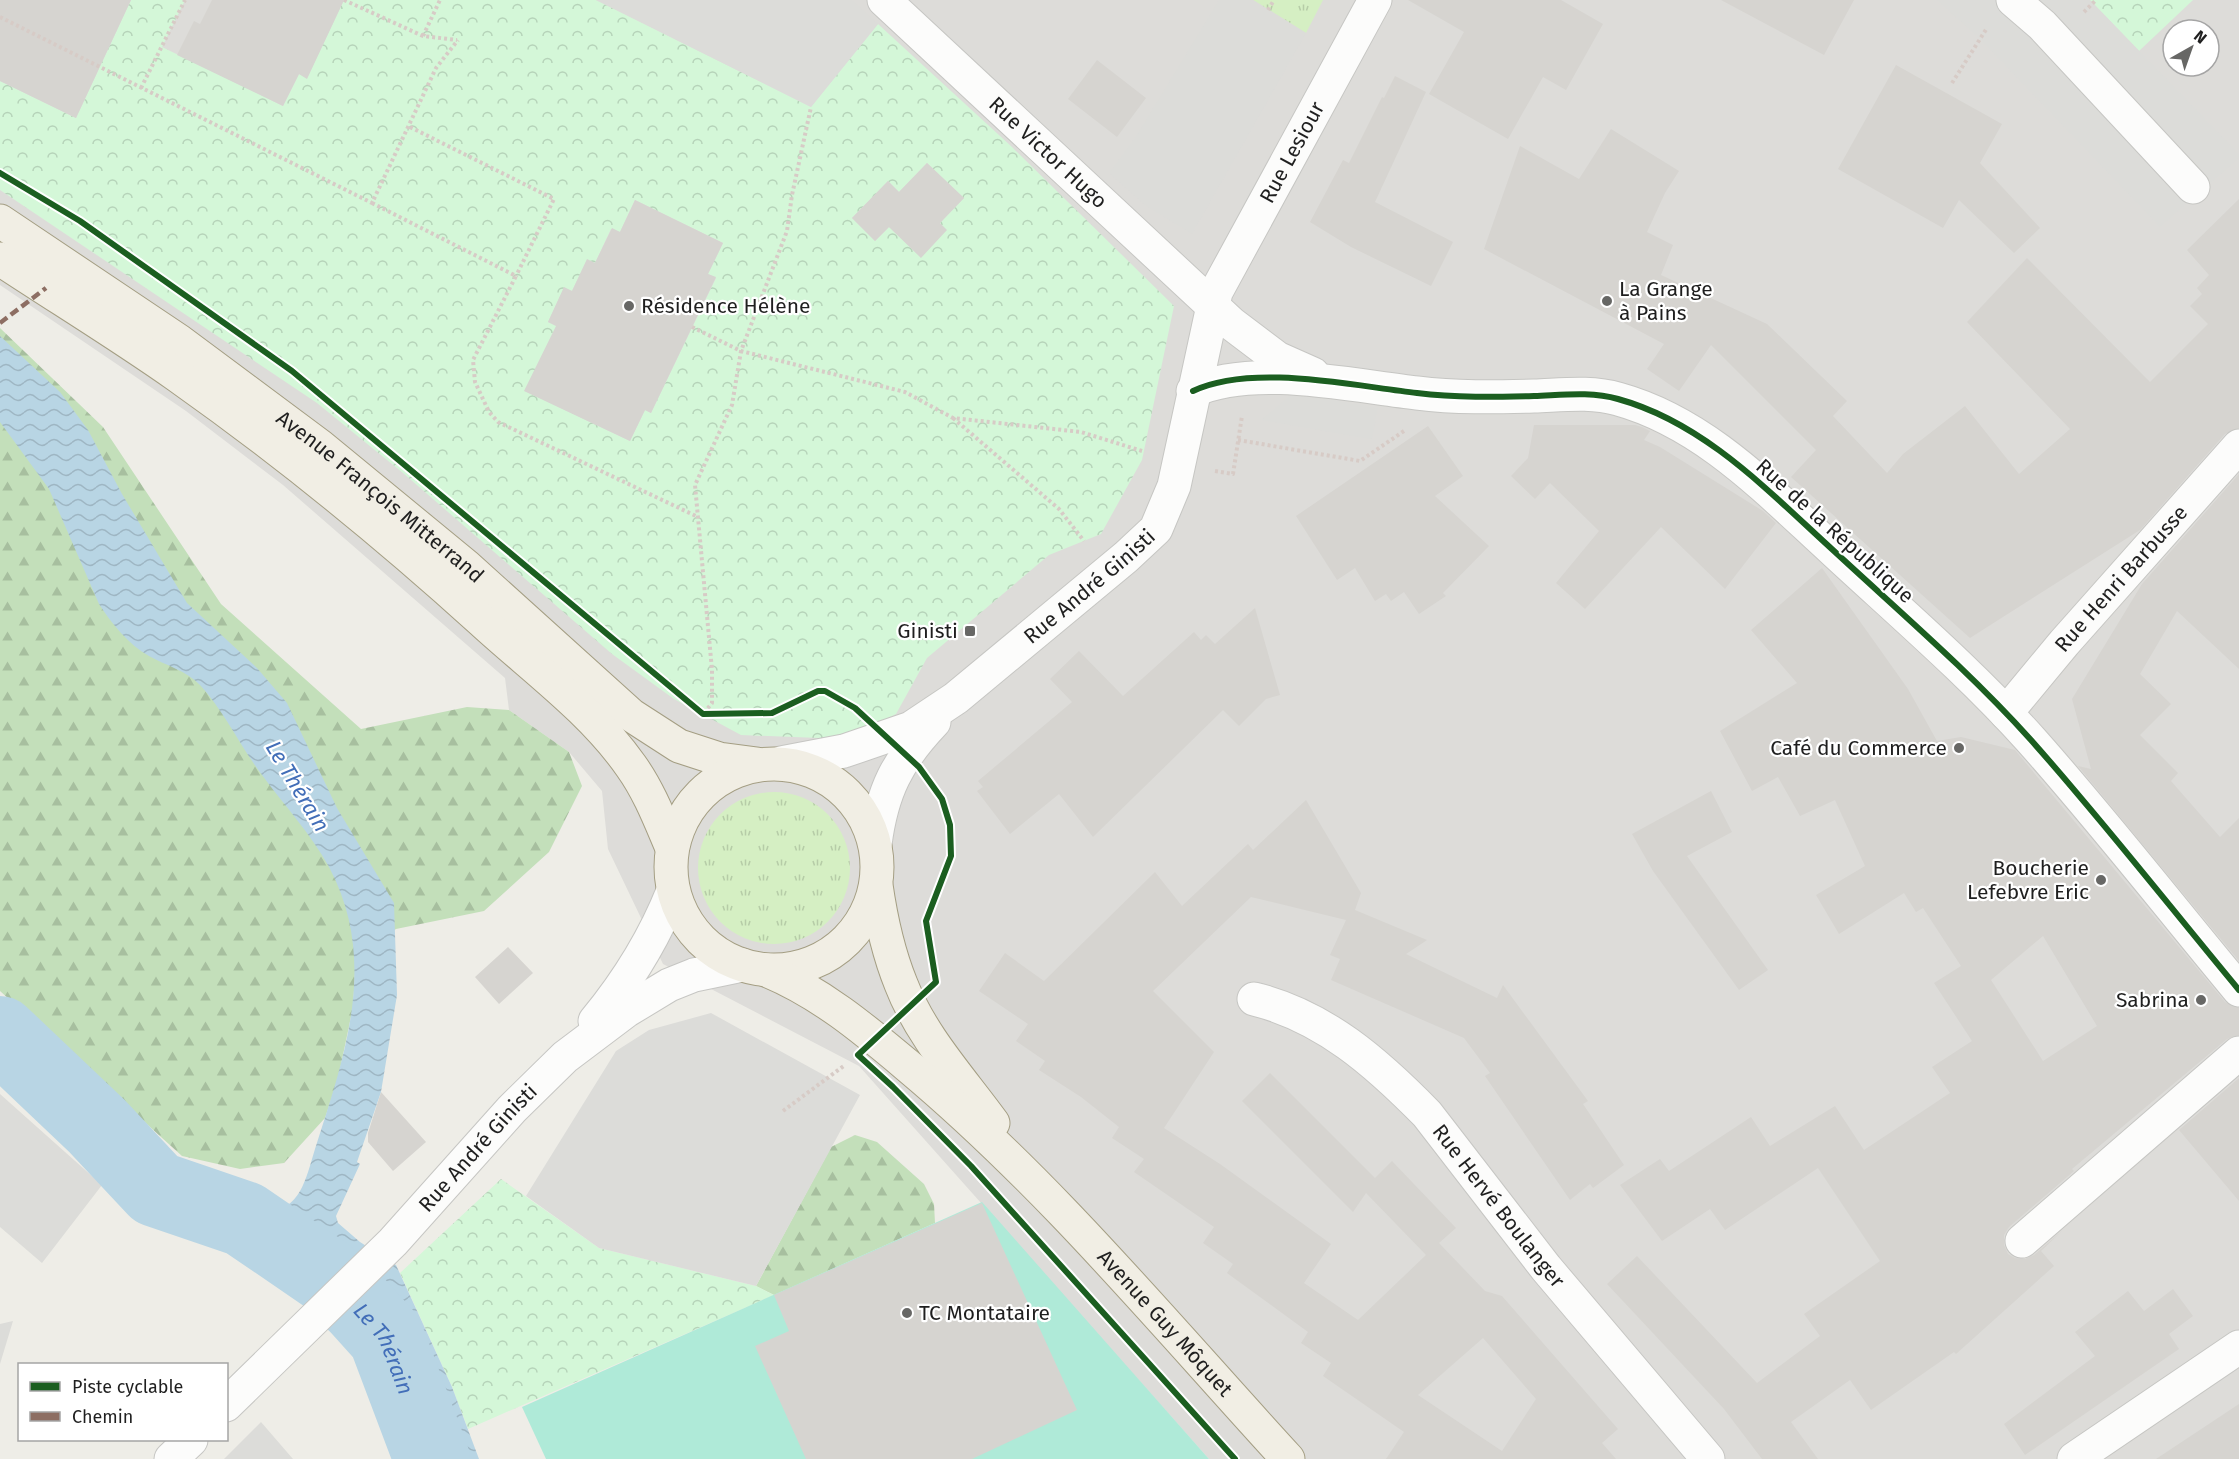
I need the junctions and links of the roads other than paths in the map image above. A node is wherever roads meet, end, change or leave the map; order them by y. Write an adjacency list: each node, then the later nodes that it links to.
1 (884, 0): 7 (street, Rue Victor Hugo)
2 (1375, 0): 7 (street, Rue Lesiour)
3 (2003, 10): 4 (street)
4 (2193, 187)
5 (0, 221): 13 (main road, Avenue François Mitterrand)
6 (0, 259): 15 (main road, Avenue François Mitterrand)
7 (1212, 305): 8 (street, Rue de la République); 9 (street, Rue André Ginisti)
8 (1337, 383): 9 (street, Rue de la République); 12 (street, Rue de la République)
9 (1193, 391): 11 (street, Rue André Ginisti)
10 (2239, 446): 12 (street, Rue Henri Barbusse)
11 (956, 698): 13 (street, Rue André Ginisti); 14 (street, Rue André Ginisti)
12 (2006, 713): 19 (street, Rue de la République)
13 (769, 764): 14 (main road); 15 (main road)
14 (875, 844): 16 (main road)
15 (672, 848): 17 (main road)
16 (876, 882): 18 (main road); 23 (main road, Avenue Guy Môquet)
17 (673, 891): 18 (main road); 22 (street, Rue André Ginisti)
18 (754, 968): 22 (street, Rue André Ginisti); 23 (main road, Avenue Guy Môquet)
19 (2239, 990)
20 (1254, 999): 30 (street, Rue Hervé Boulanger)
21 (2239, 1053): 24 (street)
22 (565, 1057): 26 (street, Rue André Ginisti)
23 (1039, 1188): 29 (main road, Avenue Guy Môquet)
24 (2022, 1241)
25 (2239, 1347): 31 (street)
26 (228, 1403)
27 (190, 1441): 28 (street)
28 (171, 1459)
29 (1288, 1459)
30 (1708, 1459)
31 (2074, 1459)

